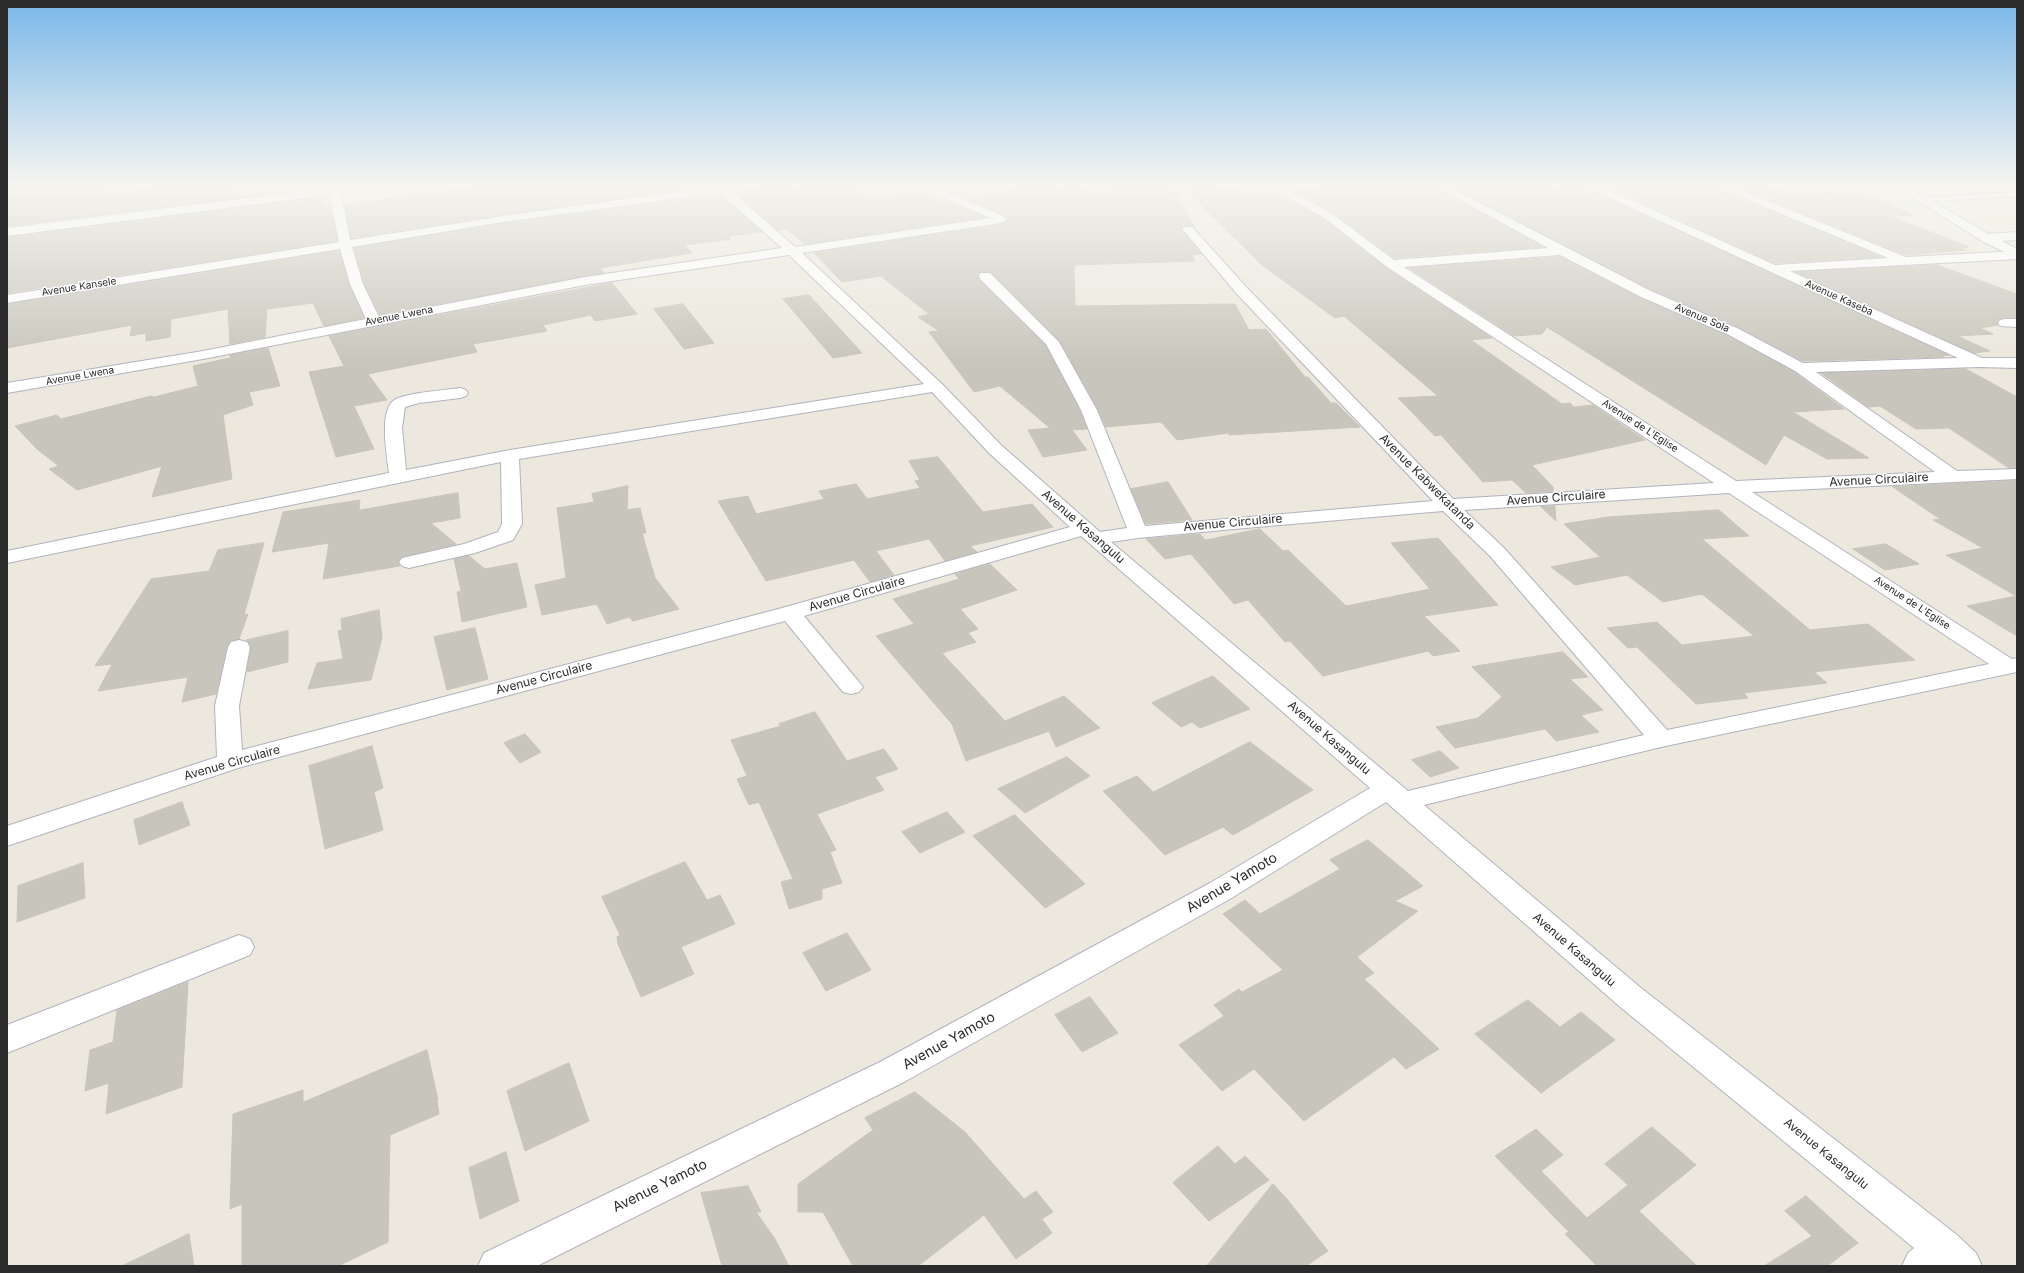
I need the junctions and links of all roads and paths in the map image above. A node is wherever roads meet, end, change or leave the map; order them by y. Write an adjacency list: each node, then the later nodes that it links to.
1 (343, 244): 18 (street, Avenue Kansele)
2 (345, 244): 19 (street)
3 (785, 244): 11 (street, Avenue Kasangulu)
4 (833, 244): 11 (street, Avenue Lwena)
5 (1201, 244): 31 (street, Avenue Kabwekatanda)
6 (1365, 244): 15 (street, Avenue de L'Eglise)
7 (1550, 244): 12 (street, Avenue Sola)
8 (1720, 244): 16 (street, Avenue Kaseba)
9 (1865, 244): 14 (street)
10 (1998, 244): 13 (street)
11 (791, 250): 19 (street, Avenue Lwena); 23 (street, Avenue Kasangulu)
12 (1562, 251): 15 (street); 22 (street, Avenue Sola)
13 (2017, 254): 14 (street)
14 (1908, 262): 16 (street)
15 (1391, 264): 30 (street, Avenue de L'Eglise)
16 (1772, 268): 20 (street, Avenue Kaseba)
17 (985, 276): 32 (street)
18 (7, 299)
19 (374, 321): 24 (street, Avenue Lwena)
20 (1979, 362): 21 (street, Avenue Kaseba); 22 (street, Avenue Kaseba)
21 (2017, 363)
22 (1800, 368): 28 (street, Avenue Sola)
23 (936, 386): 26 (street); 33 (street, Avenue Kasangulu)
24 (7, 388)
25 (460, 393): 29 (street)
26 (510, 455): 29 (street); 35 (street)
27 (2017, 474): 28 (street, Avenue Circulaire)
28 (1952, 476): 30 (street, Avenue Circulaire)
29 (398, 477): 34 (street)
30 (1734, 487): 31 (street, Avenue Circulaire); 38 (street, Avenue de L'Eglise)
31 (1448, 505): 32 (street, Avenue Circulaire); 40 (street, Avenue Kabwekatanda)
32 (1138, 532): 33 (street, Avenue Circulaire)
33 (1090, 534): 36 (street, Avenue Circulaire); 42 (street, Avenue Kasangulu)
34 (7, 557)
35 (409, 562)
36 (790, 613): 39 (street); 41 (street, Avenue Circulaire)
37 (239, 647): 41 (street)
38 (2013, 665): 40 (street, Avenue Yamoto)
39 (851, 687)
40 (1661, 739): 42 (street, Avenue Yamoto)
41 (230, 762): 43 (street, Avenue Circulaire)
42 (1395, 796): 46 (street, Avenue Kasangulu); 47 (street, Avenue Yamoto)
43 (7, 836)
44 (238, 947): 45 (street)
45 (7, 1039)
46 (1943, 1260)
47 (497, 1266)

